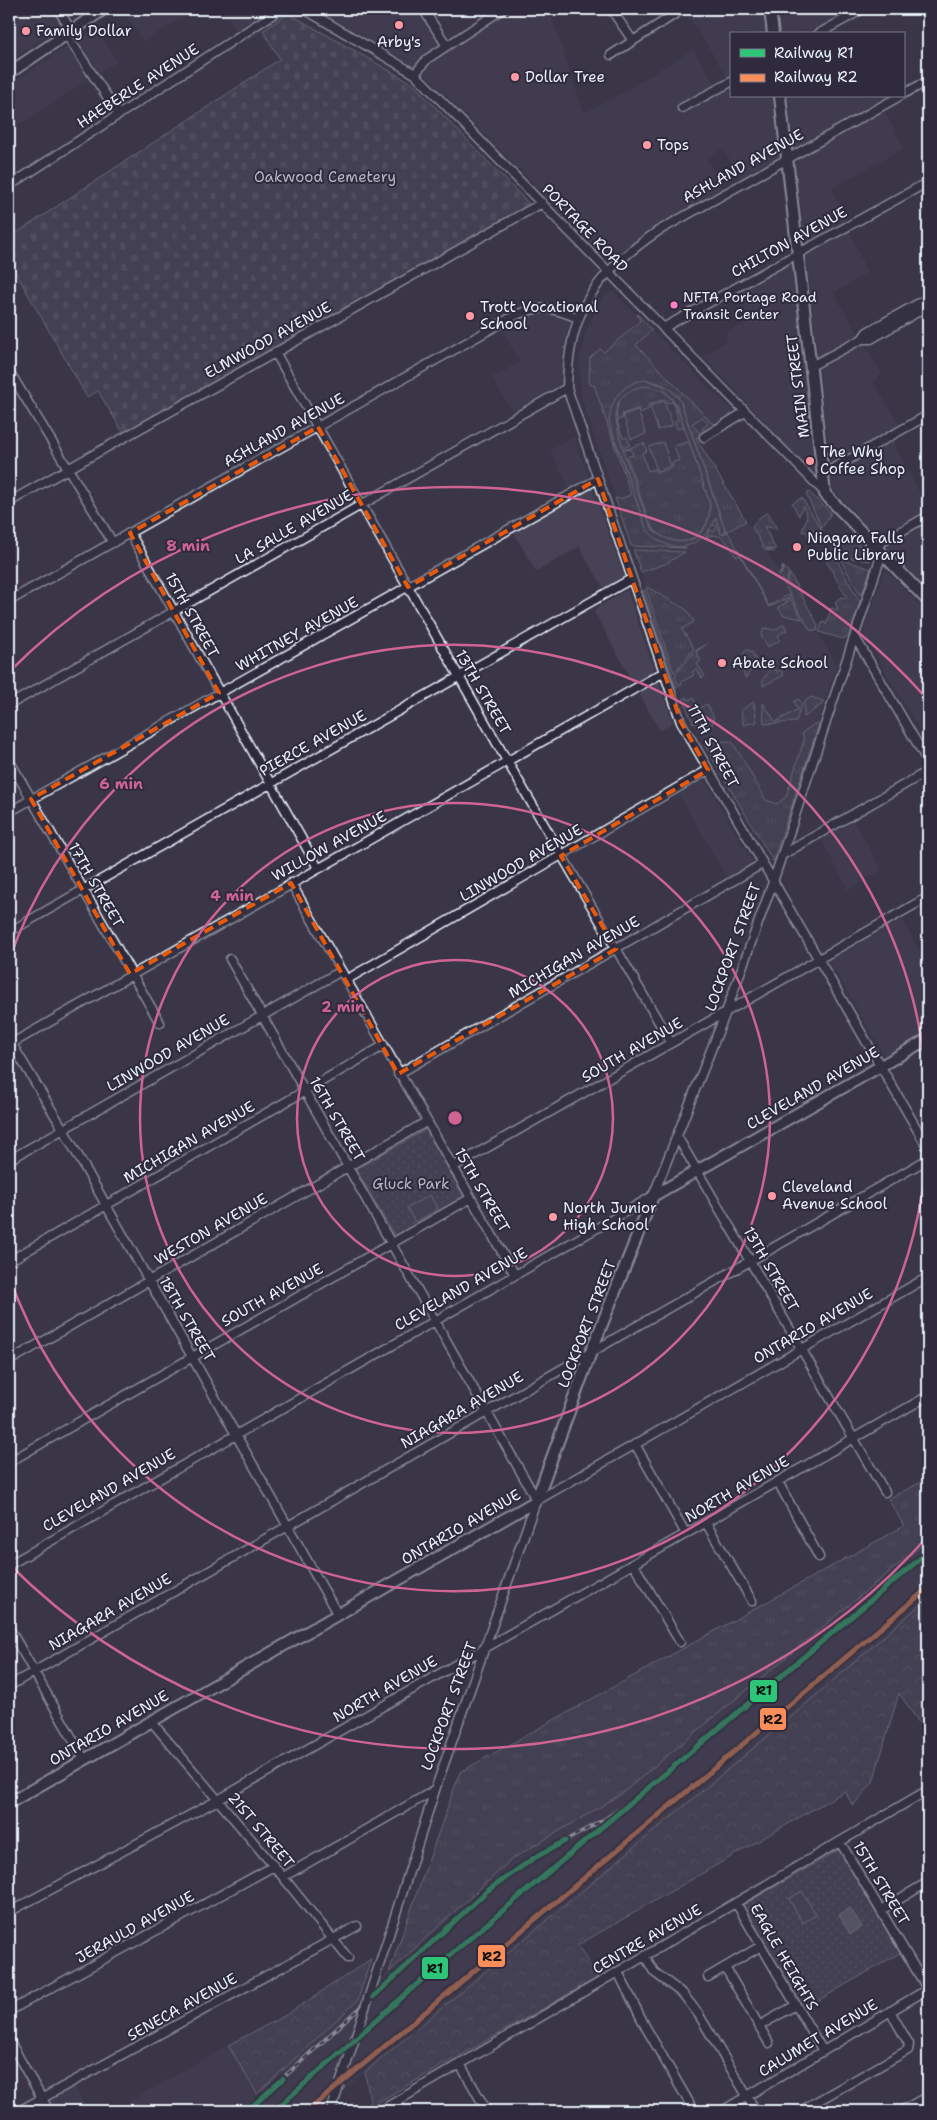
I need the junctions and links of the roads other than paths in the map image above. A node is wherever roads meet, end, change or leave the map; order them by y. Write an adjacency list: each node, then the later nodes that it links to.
1 (58, 9): 11 (street)
2 (104, 9): 11 (main road)
3 (281, 9): 25 (street, HAEBERLE AVENUE)
4 (304, 9): 18 (street, PORTAGE ROAD)
5 (423, 9): 15 (street)
6 (503, 9): 15 (street)
7 (611, 9): 14 (street)
8 (684, 9): 14 (street)
9 (770, 9): 12 (main road)
10 (863, 9): 13 (street)
11 (68, 32): 17 (main road); 25 (street)
12 (773, 32)
13 (822, 32)
14 (633, 41): 16 (street)
15 (447, 46): 18 (street)
16 (611, 55)
17 (9, 73)
18 (415, 74): 29 (street, PORTAGE ROAD)
19 (928, 81): 21 (street, ASHLAND AVENUE)
20 (730, 83): 24 (street)
21 (904, 94)
22 (780, 98): 26 (main road, MAIN STREET)
23 (896, 98): 26 (street, ASHLAND AVENUE)
24 (682, 108)
25 (119, 115): 28 (street, HAEBERLE AVENUE)
26 (786, 157): 30 (main road, MAIN STREET); 31 (street, ASHLAND AVENUE)
27 (928, 182): 30 (street, CHILTON AVENUE)
28 (9, 186)
29 (542, 203): 31 (street, PORTAGE ROAD); 35 (street, ELMWOOD AVENUE)
30 (798, 254): 34 (street, CHILTON AVENUE); 36 (main road, MAIN STREET)
31 (607, 271): 33 (street, 11TH STREET); 34 (street, PORTAGE ROAD)
32 (927, 303): 36 (street)
33 (578, 318): 38 (street, 11TH STREET); 41 (street, ASHLAND AVENUE)
34 (663, 328): 39 (street, PORTAGE ROAD)
35 (275, 352): 41 (street, 13TH STREET); 43 (street, ELMWOOD AVENUE)
36 (810, 366): 44 (main road, MAIN STREET)
37 (9, 371): 43 (street)
38 (567, 388): 45 (street, 11TH STREET); 48 (street, LA SALLE AVENUE)
39 (745, 412): 42 (street); 46 (street, PORTAGE ROAD)
40 (928, 415): 44 (street)
41 (318, 427): 48 (street, 13TH STREET); 50 (street, ASHLAND AVENUE)
42 (704, 437)
43 (68, 469): 47 (street, ELMWOOD AVENUE); 51 (street)
44 (823, 474): 46 (main road, MAIN STREET)
45 (598, 479): 53 (street, 11TH STREET); 54 (street, WHITNEY AVENUE)
46 (826, 494): 52 (main road)
47 (9, 502)
48 (363, 504): 54 (street, 13TH STREET); 57 (street, LA SALLE AVENUE)
49 (928, 516): 52 (street)
50 (130, 533): 51 (street, ASHLAND AVENUE); 57 (street, 15TH STREET)
51 (112, 542): 55 (street, ASHLAND AVENUE)
52 (879, 549): 56 (main road); 58 (street, LOCKPORT STREET)
53 (631, 579): 59 (street, 11TH STREET); 60 (street, PIERCE AVENUE)
54 (408, 587): 60 (street, 13TH STREET); 61 (street, WHITNEY AVENUE)
55 (9, 601)
56 (928, 601)
57 (174, 611): 61 (street, 15TH STREET); 62 (street, LA SALLE AVENUE)
58 (855, 637): 65 (street); 71 (street, LOCKPORT STREET)
59 (664, 672): 64 (street, WILLOW AVENUE); 66 (street, 11TH STREET)
60 (459, 677): 64 (street, 13TH STREET); 68 (street, PIERCE AVENUE)
61 (219, 693): 68 (street, 15TH STREET); 69 (street, WHITNEY AVENUE)
62 (9, 705)
63 (9, 760): 69 (street, 17TH STREET)
64 (507, 761): 72 (street, 13TH STREET); 74 (street, WILLOW AVENUE)
65 (928, 762)
66 (708, 770): 72 (street, LINWOOD AVENUE); 73 (street, 11TH STREET)
67 (928, 771): 71 (street)
68 (270, 783): 74 (street, 15TH STREET); 77 (street, PIERCE AVENUE)
69 (31, 799): 70 (street, WHITNEY AVENUE); 77 (street, 17TH STREET)
70 (9, 812)
71 (782, 855): 75 (street, LOCKPORT STREET)
72 (562, 856): 80 (street, 13TH STREET); 85 (street, LINWOOD AVENUE)
73 (762, 864): 75 (street, 11TH STREET); 80 (street, MICHIGAN AVENUE)
74 (318, 868): 76 (street, WILLOW AVENUE)
75 (773, 882): 82 (street, 11TH STREET); 86 (street, LOCKPORT STREET)
76 (291, 883): 83 (street, 15TH STREET); 84 (street, WILLOW AVENUE)
77 (83, 890): 79 (street, PIERCE AVENUE); 84 (street, 17TH STREET)
78 (928, 897): 82 (street, SOUTH AVENUE)
79 (9, 932)
80 (616, 949): 91 (street, 13TH STREET); 94 (street, MICHIGAN AVENUE)
81 (230, 959): 87 (street, 16TH STREET)
82 (818, 960): 86 (street, SOUTH AVENUE); 93 (street, 11TH STREET)
83 (341, 971): 85 (street, 15TH STREET); 87 (street, LINWOOD AVENUE)
84 (130, 974): 88 (street, 17TH STREET); 90 (street, WILLOW AVENUE)
85 (346, 980): 92 (street, 15TH STREET)
86 (726, 1012): 91 (street, SOUTH AVENUE); 98 (street, LOCKPORT STREET)
87 (262, 1015): 95 (street, 16TH STREET); 97 (street, LINWOOD AVENUE)
88 (160, 1023)
89 (928, 1039): 93 (main road, CLEVELAND AVENUE)
90 (10, 1042): 97 (street, 18TH STREET)
91 (672, 1043): 103 (street, SOUTH AVENUE)
92 (383, 1046): 94 (street, 15TH STREET); 95 (street, MICHIGAN AVENUE)
93 (881, 1066): 99 (street, 11TH STREET); 104 (main road, CLEVELAND AVENUE)
94 (398, 1074): 96 (street, 15TH STREET)
95 (305, 1092): 102 (street, 16TH STREET); 107 (street, MICHIGAN AVENUE)
96 (426, 1122): 102 (street, WESTON AVENUE); 103 (street, 15TH STREET)
97 (63, 1129): 101 (street, LINWOOD AVENUE); 107 (street, 18TH STREET)
98 (678, 1138): 104 (street, 13TH STREET); 105 (street, LOCKPORT STREET)
99 (928, 1148)
100 (928, 1159): 110 (street, NIAGARA AVENUE)
101 (9, 1160)
102 (348, 1166): 108 (street, 16TH STREET); 113 (street, WESTON AVENUE)
103 (453, 1167): 106 (street, 15TH STREET)
104 (698, 1170): 105 (main road, CLEVELAND AVENUE); 110 (street, 13TH STREET)
105 (653, 1196): 111 (street, CLEVELAND AVENUE); 116 (main road, LOCKPORT STREET)
106 (471, 1198): 108 (street, SOUTH AVENUE); 111 (street, 15TH STREET)
107 (106, 1206): 109 (street, MICHIGAN AVENUE); 113 (street, 18TH STREET)
108 (393, 1243): 114 (street, 16TH STREET); 117 (street, SOUTH AVENUE)
109 (9, 1260)
110 (750, 1261): 115 (street, 13TH STREET); 116 (street, NIAGARA AVENUE)
111 (515, 1275): 114 (street, CLEVELAND AVENUE)
112 (928, 1277): 115 (street, ONTARIO AVENUE)
113 (148, 1281): 117 (street, 18TH STREET); 118 (street, WESTON AVENUE)
114 (437, 1320): 120 (street, 16TH STREET); 121 (street, CLEVELAND AVENUE)
115 (802, 1349): 122 (street, 13TH STREET); 123 (street, ONTARIO AVENUE)
116 (591, 1352): 120 (street, NIAGARA AVENUE); 127 (main road, LOCKPORT STREET)
117 (192, 1356): 121 (street, 18TH STREET); 124 (street, SOUTH AVENUE)
118 (9, 1361)
119 (928, 1396): 122 (street, NORTH AVENUE)
120 (488, 1412): 127 (street, 16TH STREET); 129 (street, NIAGARA AVENUE)
121 (237, 1434): 129 (street, 18TH STREET); 132 (street, CLEVELAND AVENUE)
122 (854, 1438): 125 (street, NORTH AVENUE); 126 (street, 13TH STREET)
123 (635, 1444): 127 (street, ONTARIO AVENUE); 130 (street)
124 (9, 1462)
125 (778, 1482): 128 (street, NORTH AVENUE); 131 (street)
126 (885, 1492)
127 (536, 1502): 135 (main road, ONTARIO AVENUE); 138 (street, LOCKPORT STREET)
128 (706, 1523): 130 (street, NORTH AVENUE); 134 (street)
129 (288, 1525): 135 (street, 18TH STREET); 139 (street, NIAGARA AVENUE)
130 (686, 1534): 133 (street, NORTH AVENUE)
131 (820, 1557)
132 (9, 1564)
133 (634, 1565): 137 (street); 138 (street, NORTH AVENUE)
134 (752, 1601)
135 (338, 1615): 141 (main road, ONTARIO AVENUE)
136 (9, 1628): 139 (street)
137 (680, 1642)
138 (486, 1648): 143 (street, LOCKPORT STREET); 145 (street, NORTH AVENUE)
139 (34, 1671): 140 (street, NIAGARA AVENUE); 142 (street)
140 (9, 1686)
141 (151, 1721): 142 (main road, ONTARIO AVENUE); 145 (street, 21ST STREET)
142 (84, 1759): 146 (main road, ONTARIO AVENUE)
143 (435, 1790): 149 (street); 177 (street, LOCKPORT STREET, bridge)
144 (928, 1790): 147 (street, CENTRE AVENUE)
145 (218, 1800): 148 (street, 21ST STREET); 153 (street, NORTH AVENUE)
146 (9, 1803)
147 (840, 1842): 151 (street, CENTRE AVENUE); 152 (street, 15TH STREET)
148 (274, 1866): 149 (street, 21ST STREET); 164 (street, JERAULD AVENUE)
149 (283, 1877): 155 (street, 21ST STREET)
150 (928, 1882): 152 (street)
151 (736, 1903): 156 (street, EAGLE HEIGHTS); 157 (street, CENTRE AVENUE)
152 (881, 1910): 162 (street, 15TH STREET)
153 (9, 1912)
154 (357, 1926): 155 (street, SENECA AVENUE)
155 (334, 1940): 158 (street, 21ST STREET); 173 (street, SENECA AVENUE)
156 (762, 1946): 159 (street); 163 (street, EAGLE HEIGHTS)
157 (645, 1956): 160 (street, CENTRE AVENUE); 171 (street)
158 (348, 1958)
159 (725, 1968): 161 (street); 166 (street)
160 (618, 1972): 170 (street, CENTRE AVENUE); 179 (street)
161 (708, 1977)
162 (928, 1990): 165 (street, CALUMET AVENUE)
163 (796, 2005): 166 (street); 169 (street, EAGLE HEIGHTS)
164 (9, 2011)
165 (890, 2011): 169 (street, CALUMET AVENUE); 182 (street)
166 (759, 2026): 168 (street)
167 (9, 2040): 173 (street)
168 (769, 2043)
169 (823, 2052): 171 (street, CALUMET AVENUE)
170 (460, 2064): 174 (street, CENTRE AVENUE); 178 (street)
171 (747, 2096): 180 (street, CALUMET AVENUE); 181 (street)
172 (928, 2096): 183 (street)
173 (42, 2099): 175 (street, SENECA AVENUE); 176 (street)
174 (385, 2110)
175 (19, 2111)
176 (49, 2111)
177 (331, 2111)
178 (487, 2111)
179 (694, 2111)
180 (722, 2111)
181 (756, 2111)
182 (806, 2111)
183 (901, 2111)

